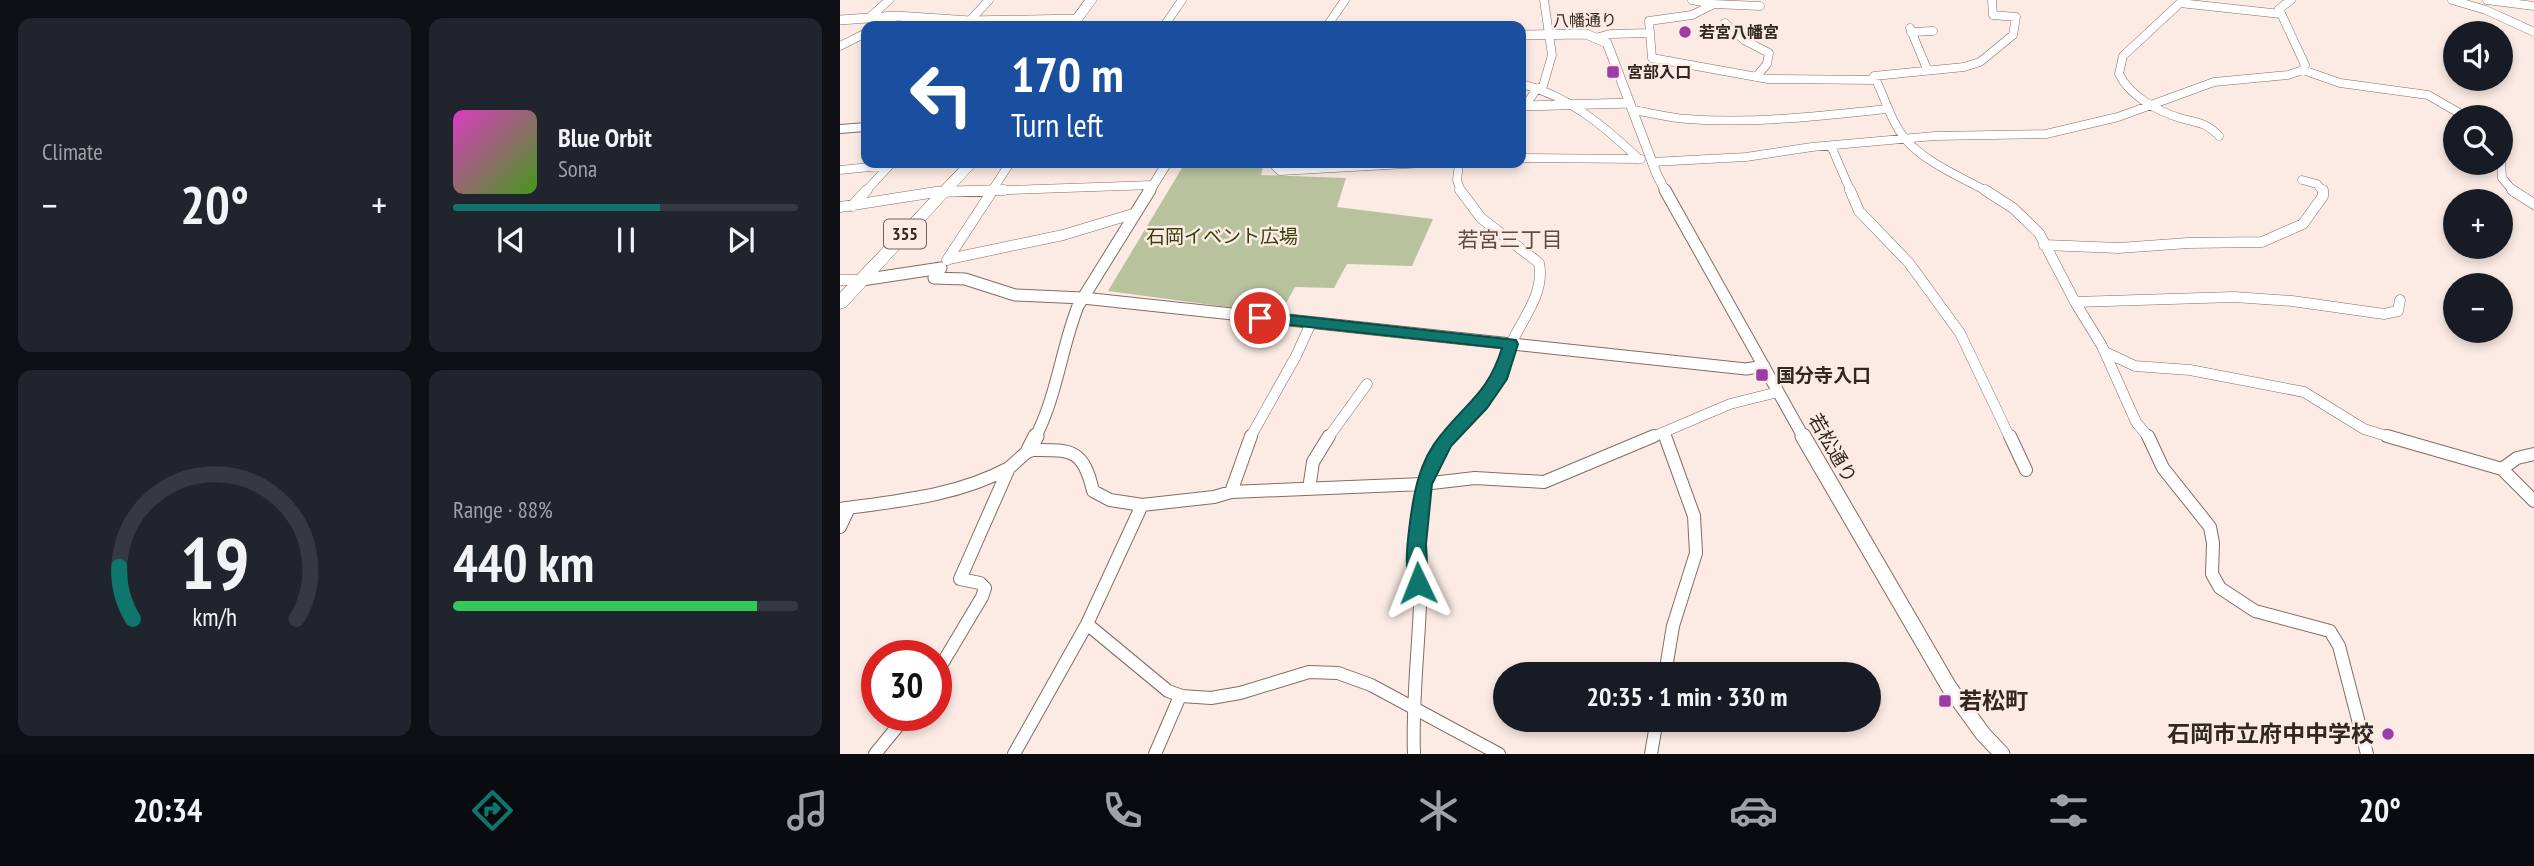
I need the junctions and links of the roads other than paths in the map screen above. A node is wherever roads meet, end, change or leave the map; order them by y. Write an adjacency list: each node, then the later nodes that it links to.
1 (889, 0): 20 (street)
2 (989, 0): 24 (street)
3 (1091, 0): 25 (highway)
4 (1182, 0): 26 (street)
5 (1345, 0): 27 (street)
6 (1544, 0): 33 (street)
7 (1692, 0): 14 (street)
8 (1992, 0): 37 (street)
9 (2245, 0): 17 (street)
10 (2291, 0): 18 (street)
11 (2452, 0): 30 (street)
12 (2487, 0): 13 (street)
13 (2508, 1): 16 (street)
14 (1714, 4): 15 (street); 31 (street)
15 (1760, 6)
16 (2534, 6)
17 (2249, 11): 18 (street); 45 (street)
18 (2281, 14): 38 (street)
19 (896, 16): 20 (street); 22 (street); 23 (street)
20 (869, 18): 21 (street)
21 (840, 20)
22 (887, 21)
23 (941, 21)
24 (971, 21)
25 (1076, 21)
26 (1167, 21)
27 (1330, 21)
28 (1725, 23): 39 (street)
29 (1933, 31): 37 (street)
30 (2534, 32)
31 (1649, 33): 35 (street, 八幡通り); 39 (street)
32 (1526, 35): 33 (street, 八幡通り)
33 (1547, 35): 35 (street, 八幡通り); 42 (street)
34 (861, 36): 36 (street)
35 (1599, 37): 48 (street, 若松通り)
36 (844, 44)
37 (1927, 69): 40 (street)
38 (2303, 70): 45 (street); 46 (street)
39 (1756, 77): 40 (street)
40 (1875, 80): 49 (street)
41 (1526, 85): 42 (street)
42 (1540, 88): 43 (street); 44 (street)
43 (1526, 103)
44 (1569, 105): 47 (street); 48 (street); 56 (street)
45 (2148, 105): 52 (street); 53 (street)
46 (2445, 105)
47 (1526, 106)
48 (1631, 106): 49 (street); 56 (street, 若松通り)
49 (1887, 109): 53 (street)
50 (861, 127): 51 (main road)
51 (840, 129)
52 (2219, 136)
53 (1906, 140): 54 (street); 75 (street)
54 (1831, 146): 56 (street); 94 (street)
55 (1526, 158): 56 (street)
56 (1647, 160): 86 (street, 若松通り)
57 (861, 168): 65 (street)
58 (887, 168): 72 (street)
59 (967, 168): 70 (highway, 355)
60 (1007, 168): 69 (street)
61 (1164, 168): 68 (street)
62 (1277, 168): 63 (street)
63 (1334, 168)
64 (1459, 168): 84 (street)
65 (840, 170)
66 (2502, 175): 71 (street)
67 (2302, 180): 75 (street)
68 (1153, 185): 69 (street); 74 (street)
69 (992, 190): 70 (street); 76 (street)
70 (945, 192): 72 (street); 78 (highway, 355)
71 (2534, 204)
72 (852, 206): 73 (street)
73 (840, 208)
74 (1136, 212): 76 (street); 79 (street)
75 (2044, 245): 81 (street)
76 (945, 264): 78 (street); 79 (street)
77 (840, 280): 78 (street)
78 (862, 280): 82 (highway, 355)
79 (1083, 298): 83 (street); 90 (street)
80 (2400, 300): 81 (street)
81 (2075, 302): 85 (street)
82 (840, 303)
83 (1311, 323): 84 (street); 97 (street)
84 (1511, 344): 86 (street); 95 (street)
85 (2105, 352): 93 (street); 116 (street)
86 (1764, 366): 88 (street, 若松通り)
87 (1367, 384): 96 (street)
88 (1778, 392): 89 (street); 115 (street, 若松通り)
89 (1664, 433): 95 (street); 104 (street)
90 (1029, 450): 92 (street); 99 (street)
91 (2534, 454): 93 (street)
92 (1009, 468): 100 (street); 103 (street)
93 (2502, 469): 98 (street)
94 (2026, 470)
95 (1423, 484): 96 (street); 106 (street)
96 (1309, 489): 97 (street)
97 (1231, 492): 99 (street)
98 (2534, 501)
99 (1142, 505): 102 (street)
100 (845, 509): 101 (street)
101 (840, 527)
102 (1087, 624): 105 (street); 110 (street)
103 (952, 647)
104 (1667, 662)
105 (1180, 696): 106 (street); 111 (street)
106 (1412, 709): 112 (street); 113 (street)
107 (894, 731): 109 (street)
108 (1655, 732): 114 (street)
109 (875, 754)
110 (1013, 754)
111 (1155, 754)
112 (1414, 754)
113 (1499, 754)
114 (1651, 754)
115 (2002, 754)
116 (2367, 754)

